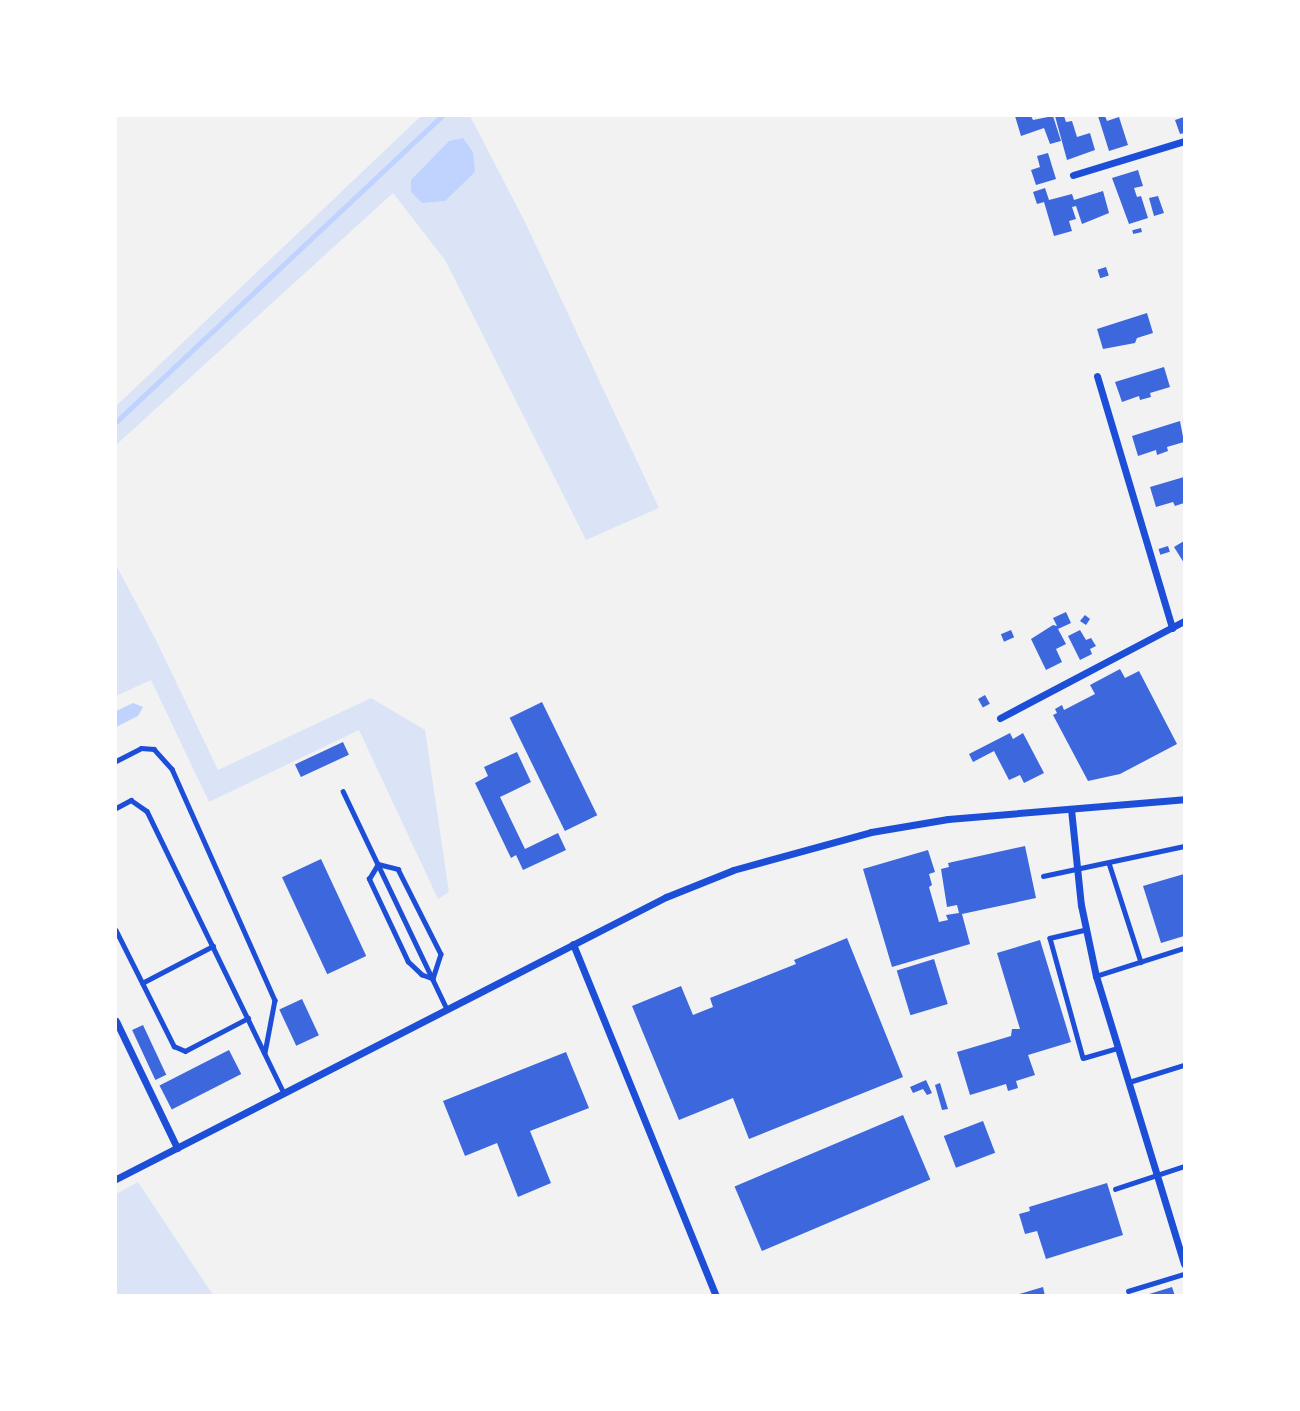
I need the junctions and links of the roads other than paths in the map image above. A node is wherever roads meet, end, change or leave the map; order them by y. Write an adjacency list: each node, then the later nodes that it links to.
1 (1185, 141): 2 (street)
2 (1073, 175)
3 (1097, 376): 5 (street)
4 (1184, 624): 5 (street)
5 (1172, 628): 6 (street)
6 (1000, 718)
7 (116, 761): 30 (lane)
8 (343, 791): 14 (lane)
9 (1185, 799): 11 (street)
10 (116, 808): 20 (lane)
11 (1071, 809): 15 (street); 19 (street)
12 (1185, 846): 13 (lane)
13 (1109, 863): 15 (lane); 22 (lane)
14 (378, 864): 24 (lane); 24 (lane); 24 (lane)
15 (1077, 870): 16 (lane); 18 (street)
16 (1043, 876)
17 (116, 930): 25 (lane)
18 (1087, 930): 23 (street); 29 (lane)
19 (573, 944): 26 (street); 42 (street)
20 (213, 946): 25 (lane); 27 (lane)
21 (1185, 948): 22 (lane)
22 (1141, 962): 23 (lane)
23 (1096, 976): 29 (street)
24 (433, 979): 26 (lane)
25 (142, 983): 27 (lane)
26 (447, 1009): 33 (street)
27 (248, 1018): 30 (lane)
28 (116, 1021): 34 (street)
29 (1118, 1048): 32 (street)
30 (265, 1053): 33 (lane)
31 (1185, 1065): 32 (lane)
32 (1129, 1082): 36 (street)
33 (284, 1093): 34 (street)
34 (177, 1148): 37 (street)
35 (1185, 1167): 36 (lane)
36 (1157, 1174): 38 (lane); 39 (street)
37 (116, 1179)
38 (1115, 1189)
39 (1184, 1263)
40 (1185, 1274): 41 (lane)
41 (1128, 1291)
42 (716, 1296)

